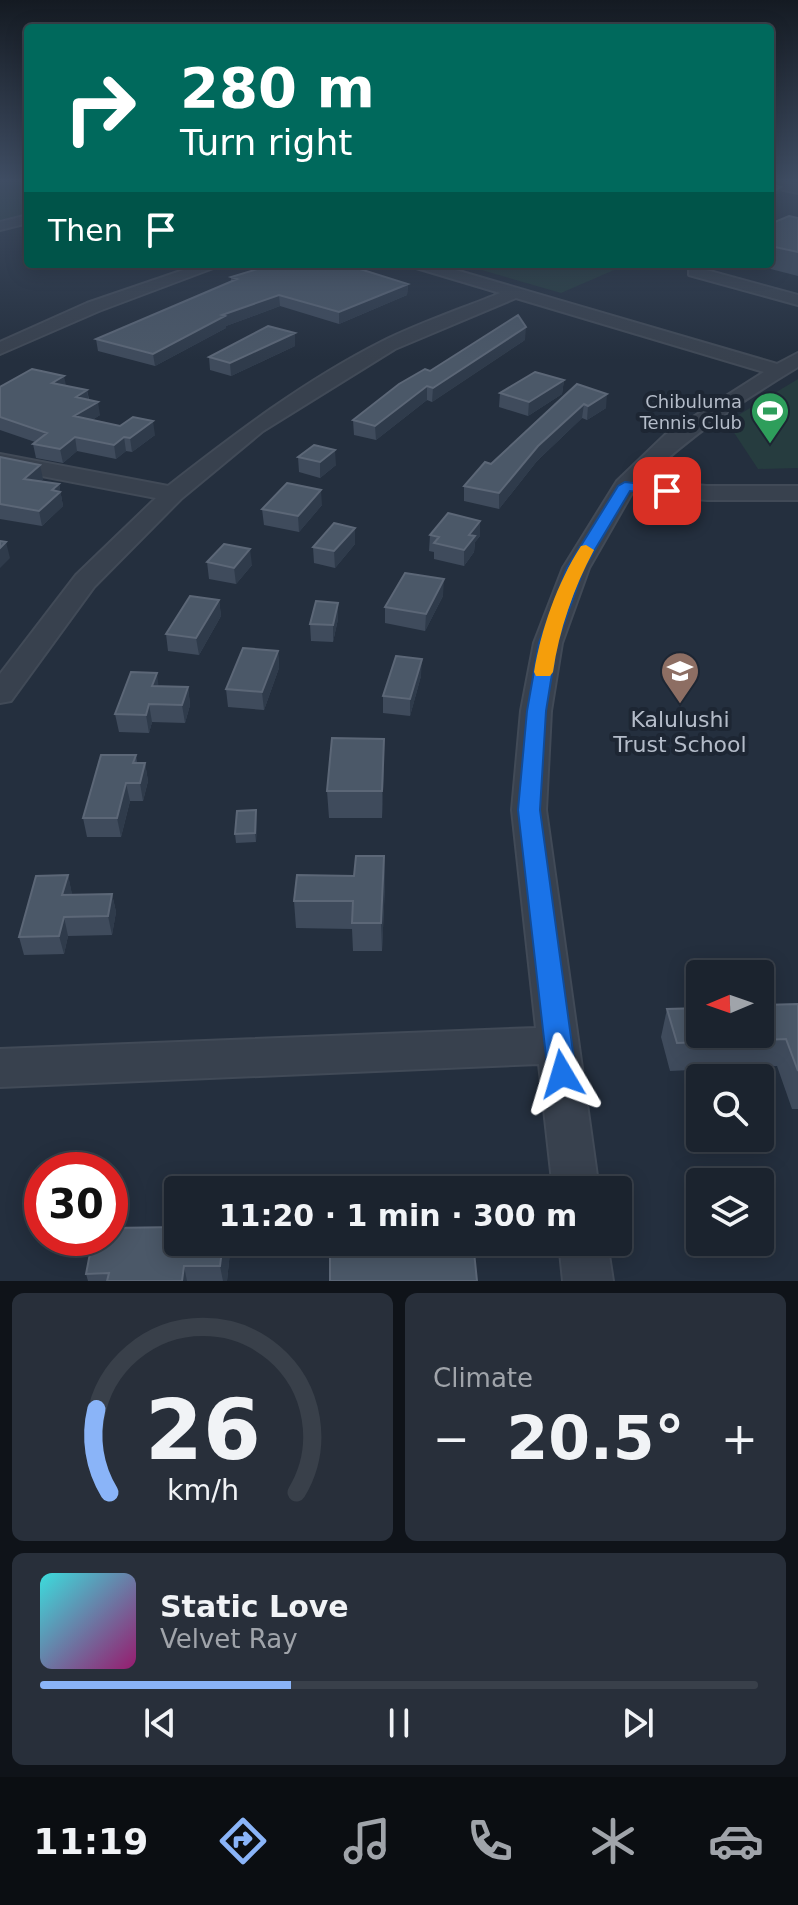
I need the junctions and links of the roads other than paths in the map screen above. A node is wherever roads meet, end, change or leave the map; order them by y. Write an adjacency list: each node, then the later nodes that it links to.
1 (205, 268): 6 (street)
2 (432, 268): 4 (street)
3 (695, 272): 5 (street)
4 (517, 292): 7 (street); 11 (street)
5 (798, 300)
6 (0, 349)
7 (788, 365): 9 (street)
8 (0, 461): 11 (street)
9 (625, 486): 10 (street); 13 (street)
10 (798, 493)
11 (173, 494): 12 (street)
12 (0, 694)
13 (558, 1045): 14 (street); 15 (street)
14 (0, 1068)
15 (574, 1176)
16 (585, 1256): 17 (street)
17 (588, 1281)

